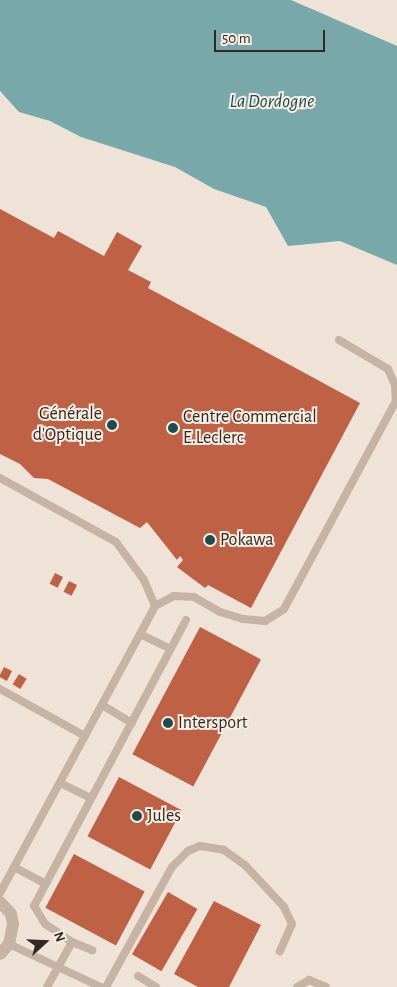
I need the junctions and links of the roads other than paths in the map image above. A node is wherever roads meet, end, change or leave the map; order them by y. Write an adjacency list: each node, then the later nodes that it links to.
1 (338, 340): 3 (lane)
2 (0, 478): 3 (lane)
3 (155, 606): 5 (lane)
4 (186, 620): 6 (lane)
5 (140, 634): 6 (lane); 8 (lane)
6 (171, 649): 9 (lane)
7 (0, 689): 10 (lane)
8 (102, 705): 9 (lane); 10 (lane)
9 (132, 723): 12 (lane)
10 (85, 736): 11 (lane)
11 (60, 783): 12 (lane); 13 (lane)
12 (91, 798): 14 (lane)
13 (14, 867): 14 (lane); 15 (lane)
14 (46, 884): 17 (lane)
15 (0, 893)
16 (0, 902): 18 (street)
17 (72, 942): 19 (lane); 22 (lane)
18 (9, 944): 21 (street); 22 (lane)
19 (92, 950)
20 (280, 950): 26 (lane)
21 (0, 954)
22 (58, 968): 24 (lane); 25 (lane)
23 (138, 976): 27 (lane)
24 (98, 986)
25 (47, 987)
26 (106, 987)
27 (156, 987)
28 (297, 987): 29 (lane)
29 (326, 987)

